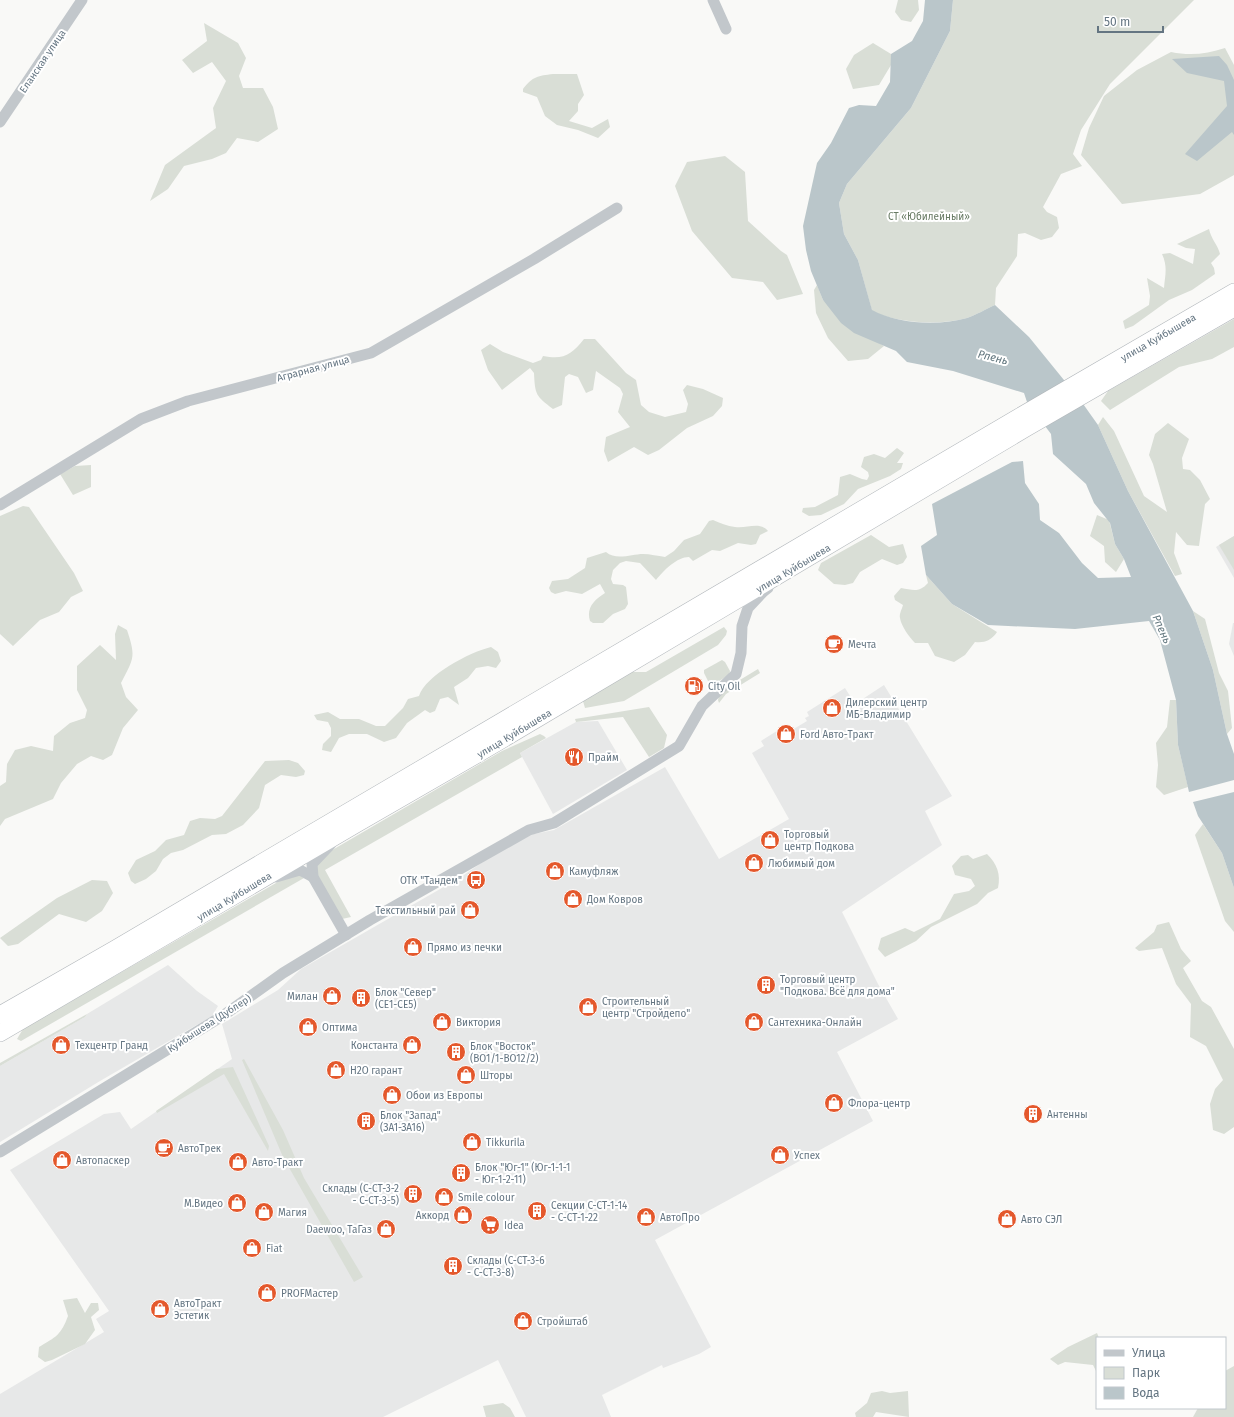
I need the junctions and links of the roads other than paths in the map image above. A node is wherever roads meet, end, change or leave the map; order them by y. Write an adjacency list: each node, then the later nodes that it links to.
1 (82, 0): 4 (street, Еланская улица)
2 (713, 0): 3 (street)
3 (726, 29)
4 (0, 122)
5 (617, 208): 10 (street, Аграрная улица)
6 (1234, 292): 8 (highway, улица Куйбышева)
7 (1234, 308): 8 (highway, улица Куйбышева)
8 (1085, 387): 9 (highway)
9 (1023, 423): 11 (highway, улица Куйбышева); 16 (highway, улица Куйбышева)
10 (0, 505)
11 (797, 565): 12 (highway, улица Куйбышева); 15 (street, Куйбышева (Дублер))
12 (358, 823): 13 (street); 14 (highway, улица Куйбышева)
13 (313, 877): 14 (street); 15 (street)
14 (250, 887): 17 (highway, улица Куйбышева)
15 (346, 935): 18 (street, Куйбышева (Дублер))
16 (0, 1015)
17 (0, 1033)
18 (0, 1152)

